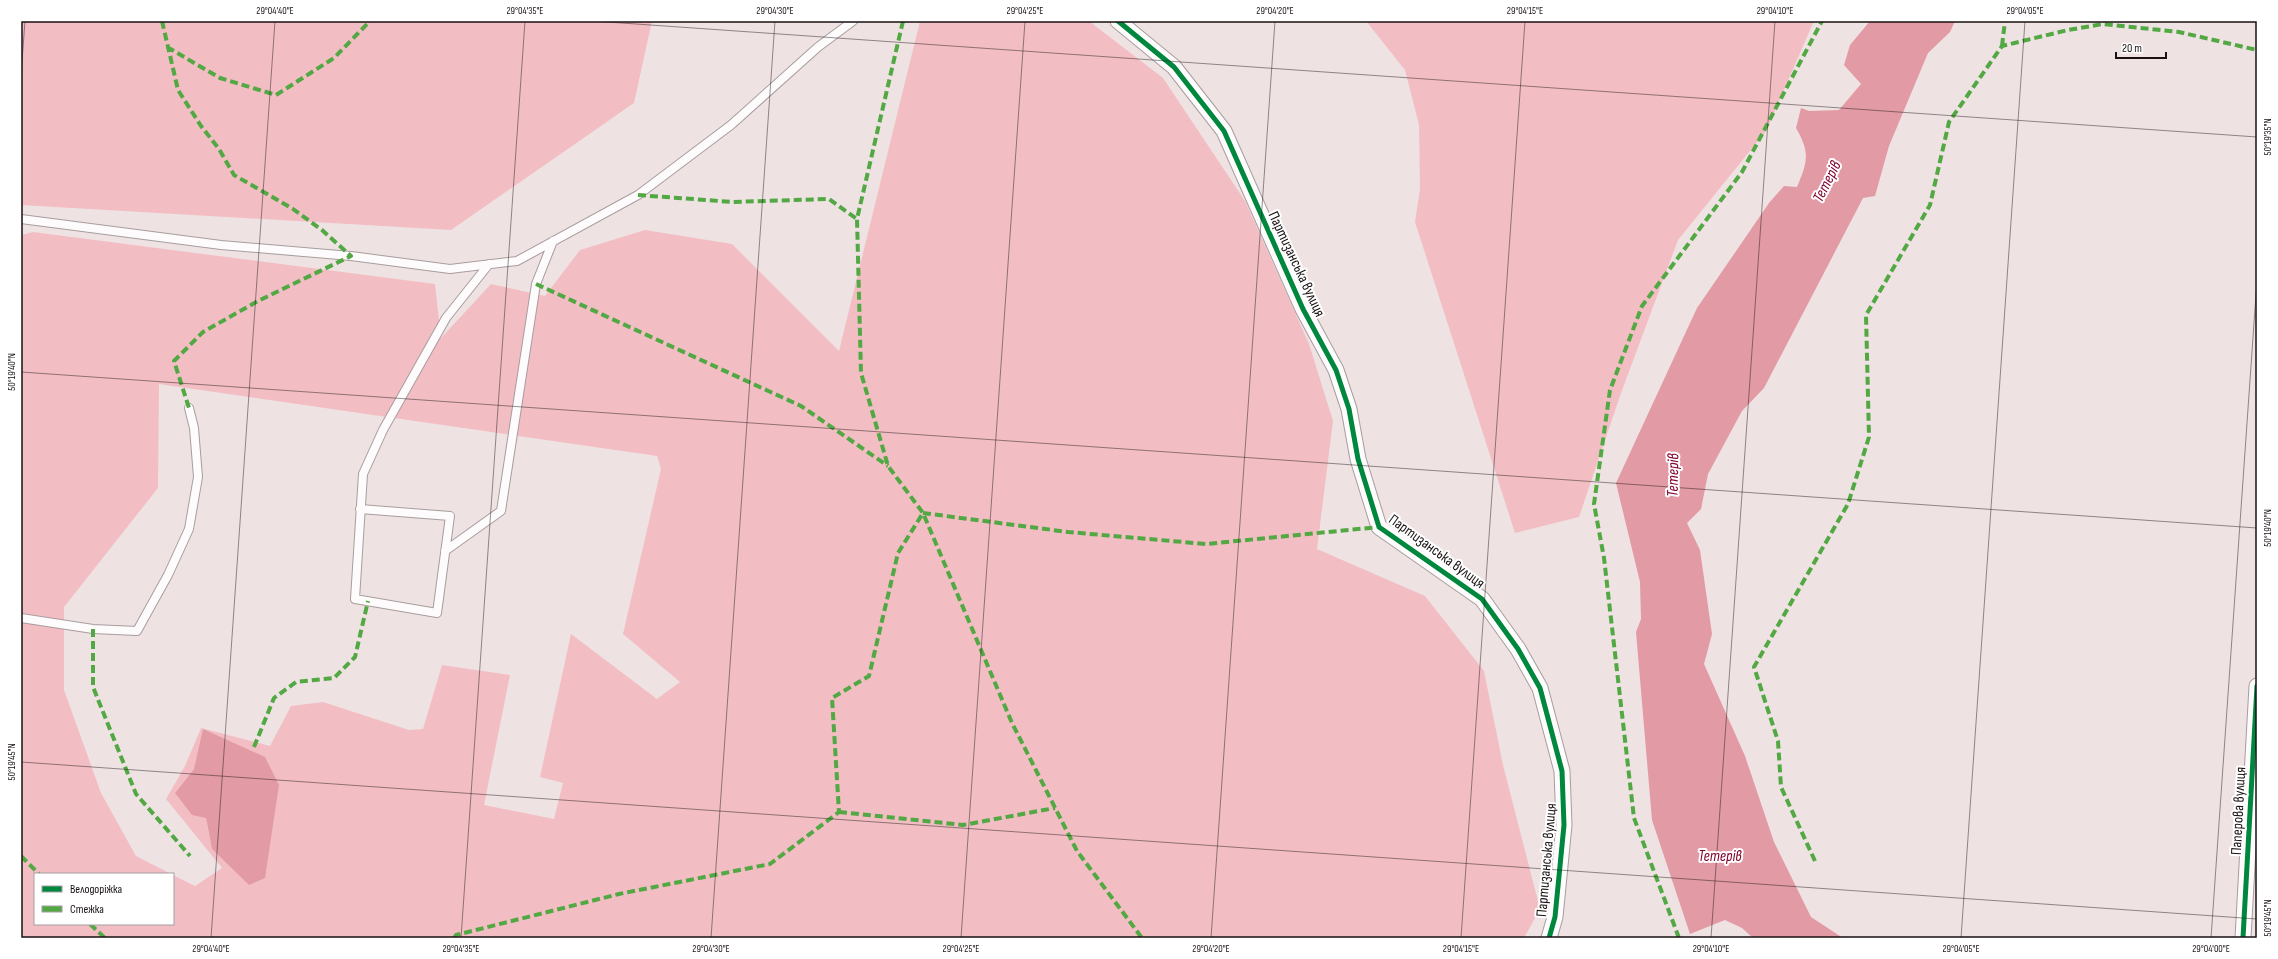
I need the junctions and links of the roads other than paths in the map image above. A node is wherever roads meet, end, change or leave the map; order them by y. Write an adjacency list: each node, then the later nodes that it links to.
1 (852, 21): 4 (lane)
2 (1118, 21): 12 (street, Партизанська вулиця)
3 (21, 219): 5 (lane)
4 (553, 241): 5 (lane); 8 (lane)
5 (489, 264): 7 (lane)
6 (189, 408): 9 (lane)
7 (360, 509): 8 (lane); 8 (lane)
8 (445, 552)
9 (21, 618)
10 (2257, 686): 11 (street, Паперова вулиця)
11 (2251, 922): 13 (street, Паперова вулиця)
12 (1549, 938)
13 (2243, 938)

